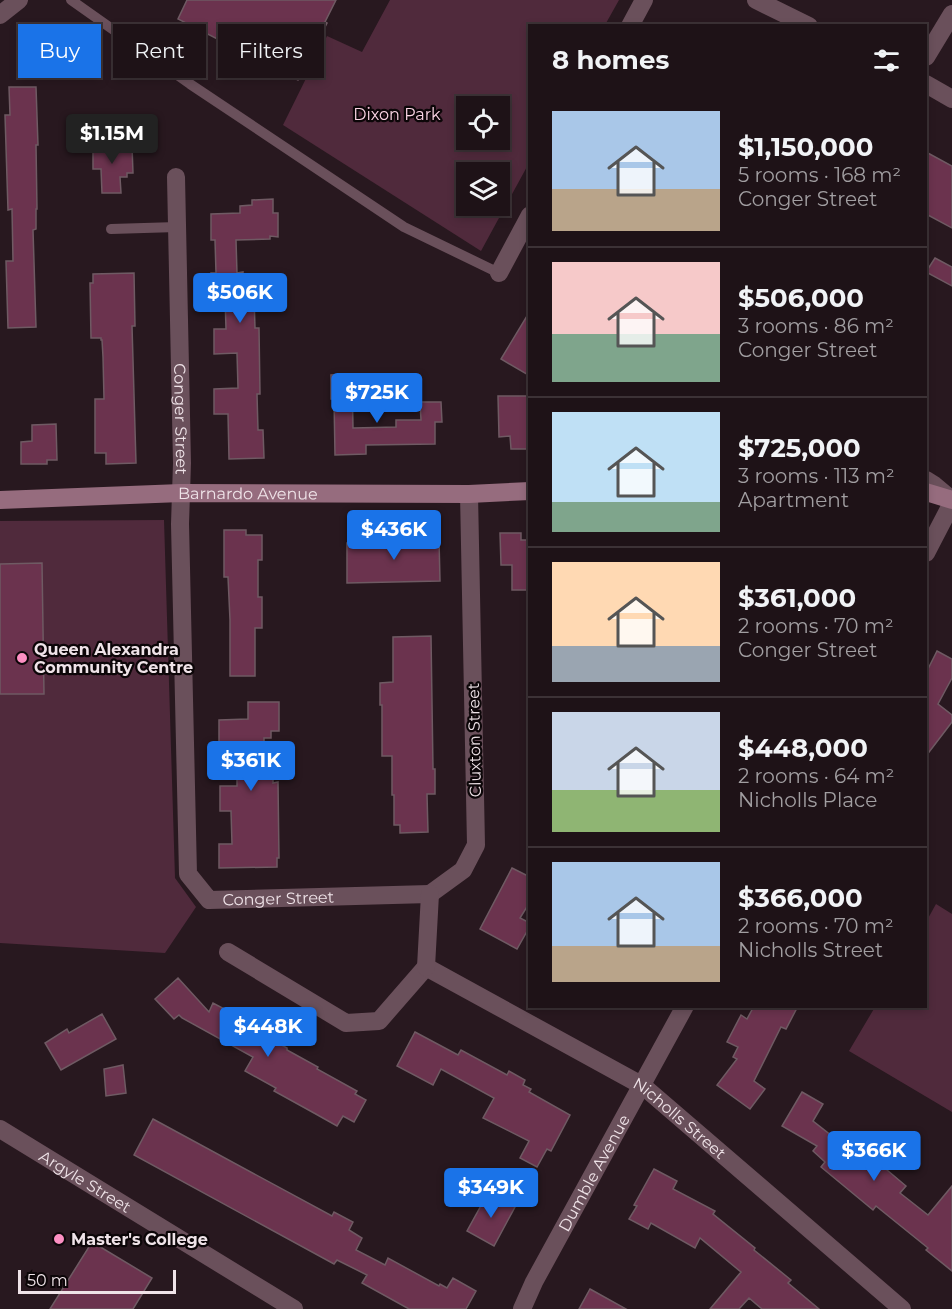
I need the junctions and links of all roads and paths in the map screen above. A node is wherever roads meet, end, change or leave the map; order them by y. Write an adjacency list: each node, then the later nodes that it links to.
1 (19, 0): 6 (street)
2 (71, 0): 16 (lane)
3 (644, 0): 7 (street)
4 (756, 0): 8 (street)
5 (952, 14): 9 (street)
6 (0, 15)
7 (631, 24)
8 (804, 24)
9 (927, 55)
10 (927, 85): 11 (street)
11 (952, 99)
12 (176, 177): 14 (street, Conger Street)
13 (528, 219): 16 (street)
14 (177, 227): 15 (lane); 20 (street, Conger Street)
15 (111, 229)
16 (499, 273)
17 (927, 481): 23 (street)
18 (528, 491): 21 (street, Barnardo Avenue)
19 (927, 492): 23 (street)
20 (181, 493): 21 (street, Barnardo Avenue); 22 (street, Barnardo Avenue); 25 (street, Conger Street)
21 (469, 494): 25 (street, Cluxton Street)
22 (0, 497)
23 (952, 501): 24 (street)
24 (927, 551)
25 (430, 894): 27 (street)
26 (228, 952): 27 (street)
27 (426, 967): 29 (street, Nicholls Street)
28 (684, 1008): 29 (street, Dumble Avenue)
29 (643, 1086): 32 (street, Dumble Avenue); 33 (street, Nicholls Street)
30 (0, 1129): 31 (street, Argyle Street)
31 (294, 1309)
32 (522, 1309)
33 (902, 1309)

